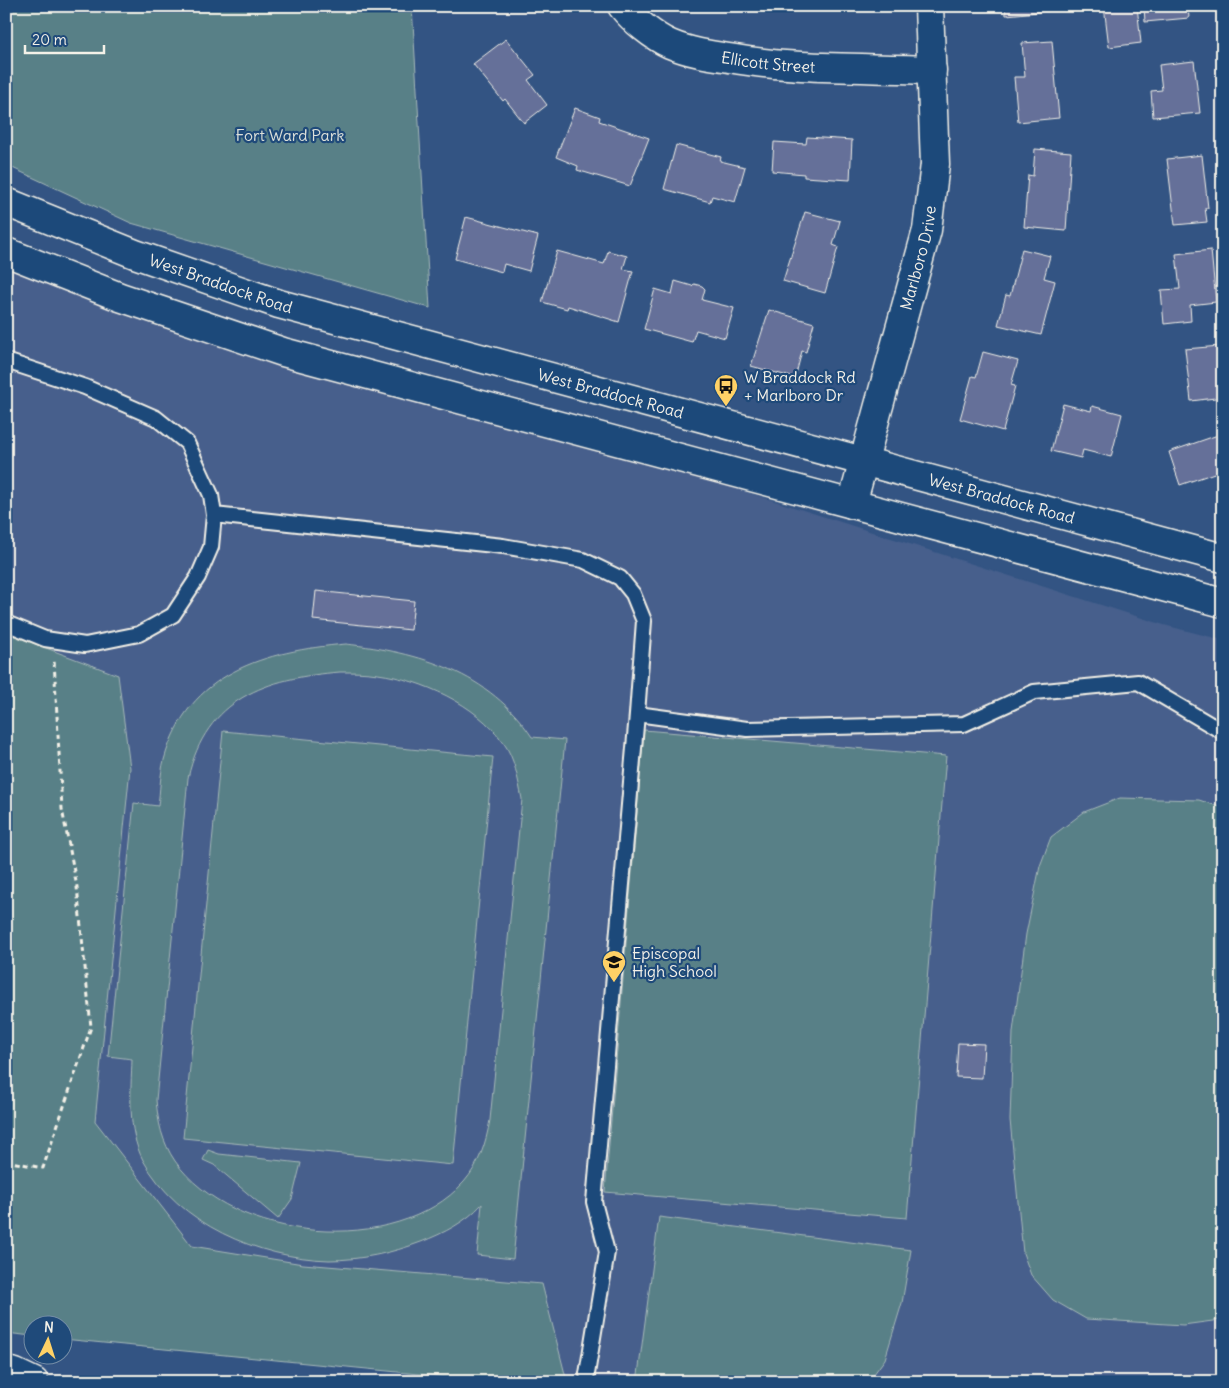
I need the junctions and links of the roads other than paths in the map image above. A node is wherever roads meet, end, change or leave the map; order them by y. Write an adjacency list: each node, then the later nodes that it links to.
1 (622, 6): 3 (main road, Ellicott Street)
2 (929, 6): 3 (main road, Marlboro Drive)
3 (932, 70): 7 (main road, Marlboro Drive)
4 (6, 202): 7 (main road, West Braddock Road)
5 (6, 252): 8 (main road)
6 (6, 361): 9 (lane)
7 (864, 461): 8 (main road, Marlboro Drive); 10 (main road, West Braddock Road)
8 (852, 504): 11 (main road)
9 (214, 516): 12 (lane); 13 (lane)
10 (1223, 558)
11 (1223, 603)
12 (6, 623)
13 (637, 714): 14 (lane); 16 (lane)
14 (1223, 732)
15 (6, 1371): 17 (main road)
16 (587, 1374)
17 (34, 1382)

